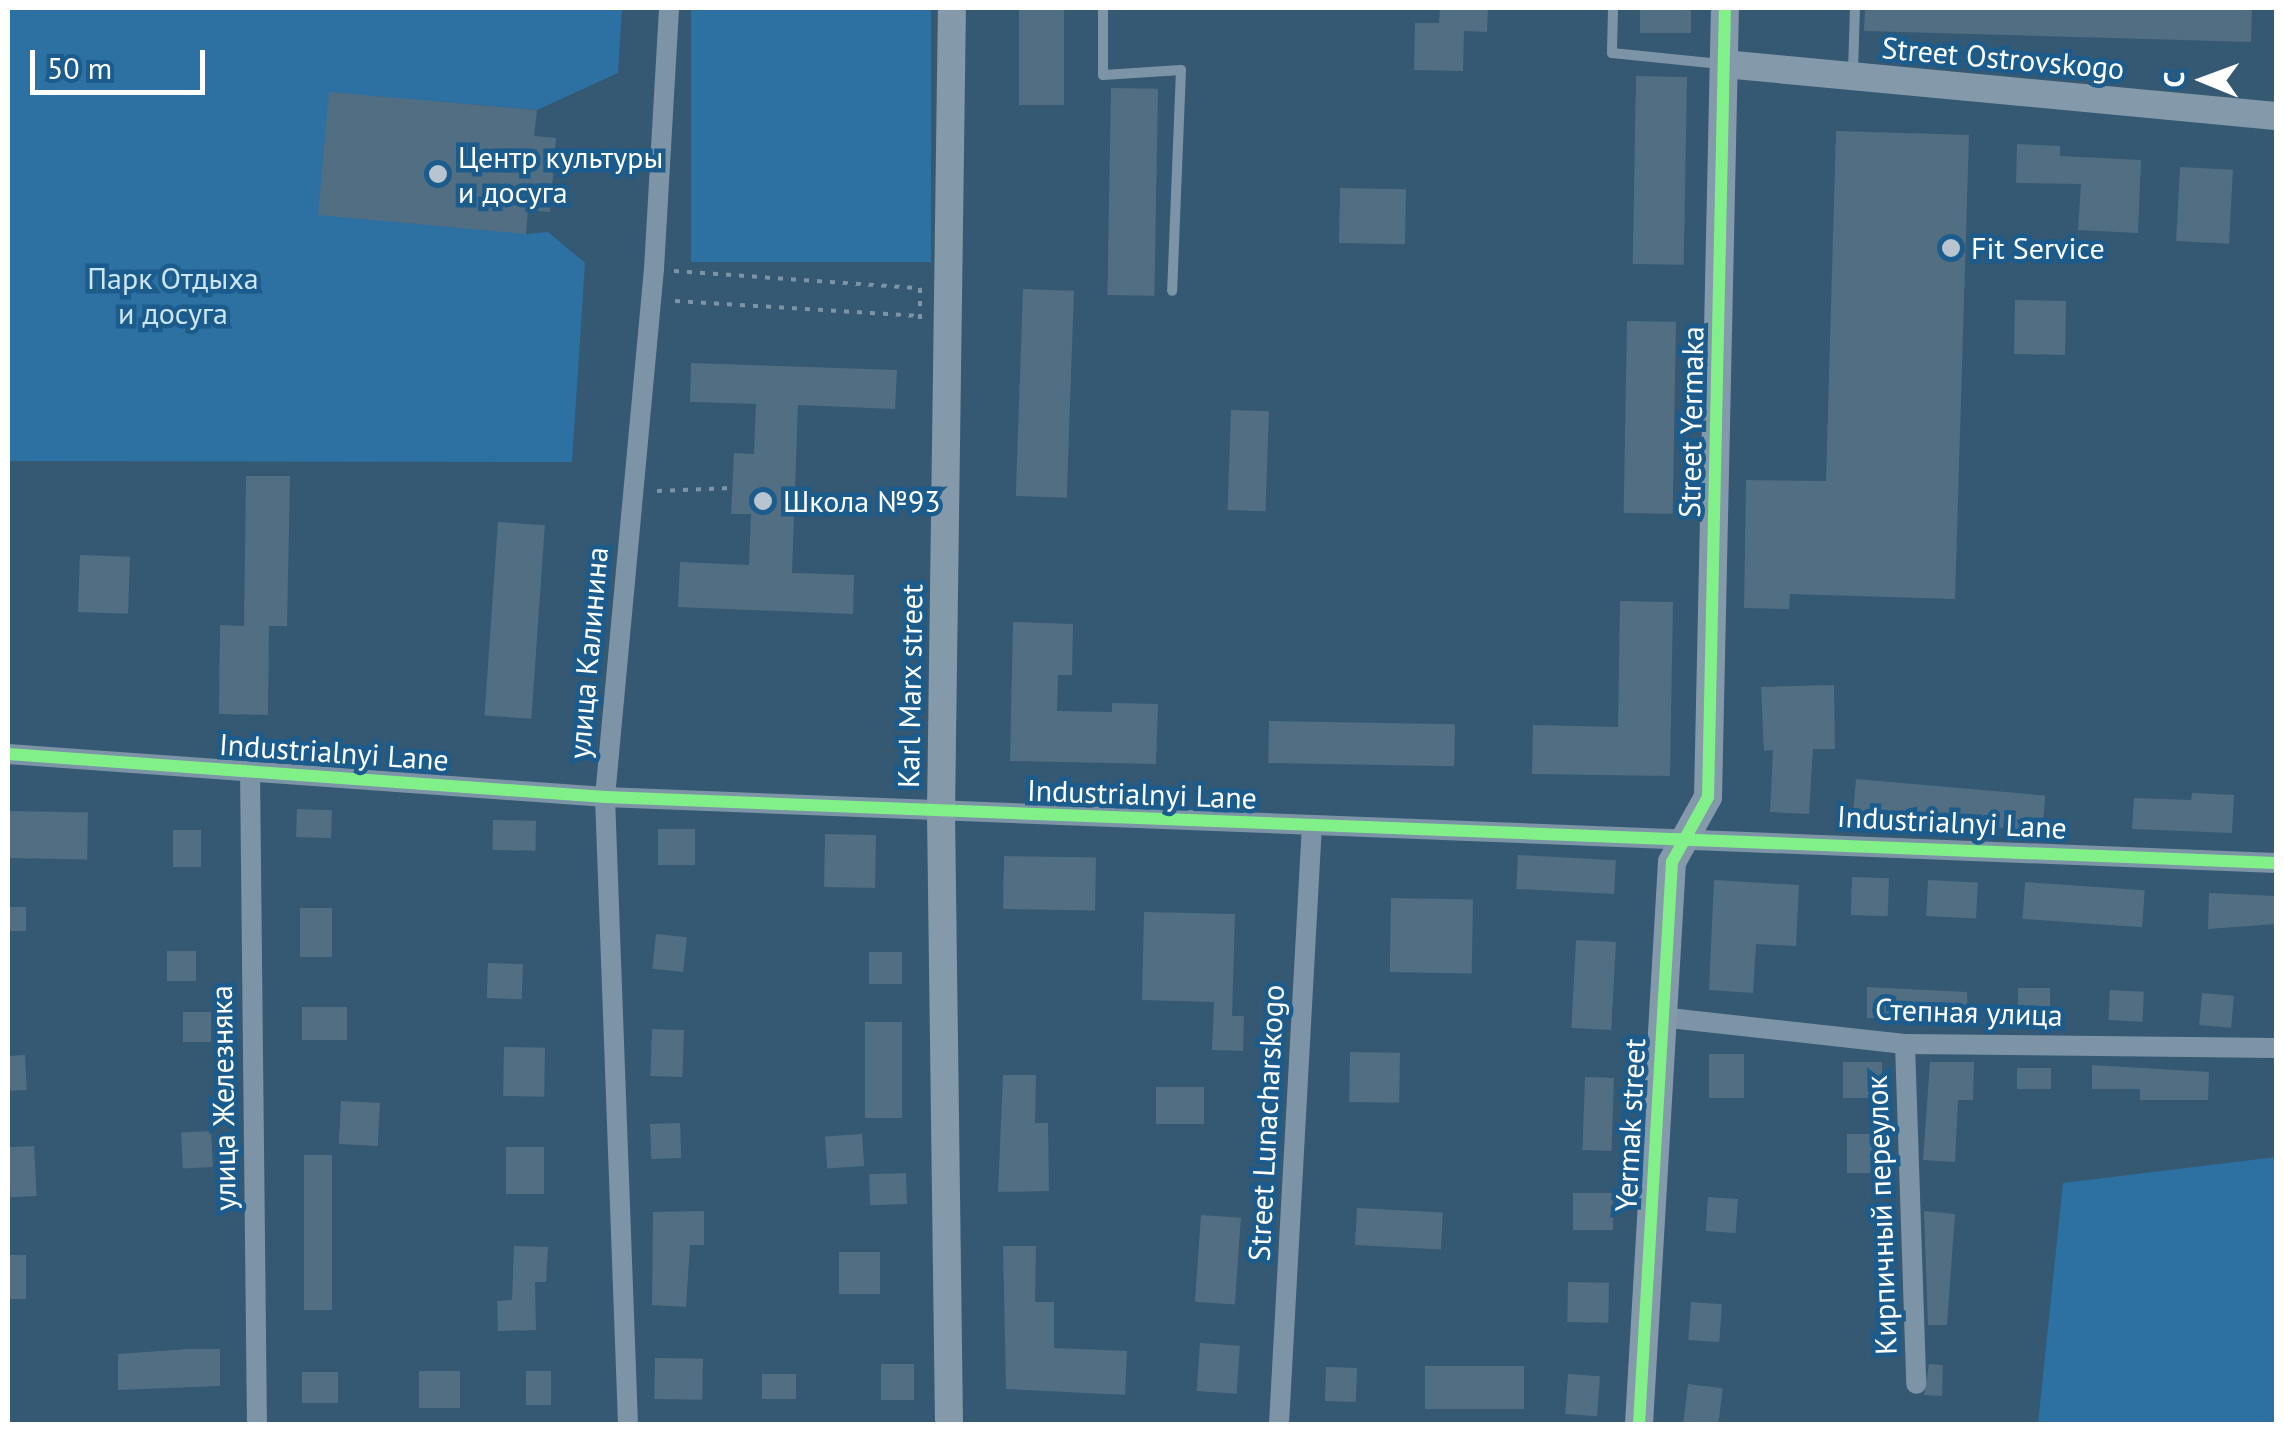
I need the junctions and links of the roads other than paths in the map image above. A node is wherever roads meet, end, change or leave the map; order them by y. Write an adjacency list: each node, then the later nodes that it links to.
1 (669, 8): 13 (street, улица Калинина)
2 (952, 8): 14 (street, Karl Marx street)
3 (1103, 8): 10 (lane)
4 (1612, 8): 7 (lane)
5 (1724, 8): 7 (street, Street Yermaka)
6 (1855, 8): 8 (lane)
7 (1724, 64): 8 (street, Street Ostrovskogo); 16 (street, Street Yermaka)
8 (1853, 76): 9 (street, Street Ostrovskogo)
9 (2276, 116)
10 (1172, 291)
11 (8, 754): 12 (street, Industrialnyi Lane)
12 (250, 771): 13 (street, Industrialnyi Lane); 22 (street, улица Железняка)
13 (605, 797): 14 (street, Industrialnyi Lane); 23 (street, улица Калинина)
14 (941, 812): 15 (street, Industrialnyi Lane); 24 (street, Karl Marx street)
15 (1312, 825): 16 (street, Industrialnyi Lane); 25 (street, Street Lunacharskogo)
16 (1692, 835): 17 (street, Industrialnyi Lane); 18 (street, Yermak street)
17 (2276, 863)
18 (1660, 1016): 19 (street, Степная улица); 26 (street, Yermak street)
19 (1906, 1044): 20 (street, Степная улица); 21 (street, Кирпичный переулок)
20 (2276, 1048)
21 (1916, 1384)
22 (257, 1424)
23 (628, 1424)
24 (948, 1424)
25 (1280, 1424)
26 (1639, 1424)

